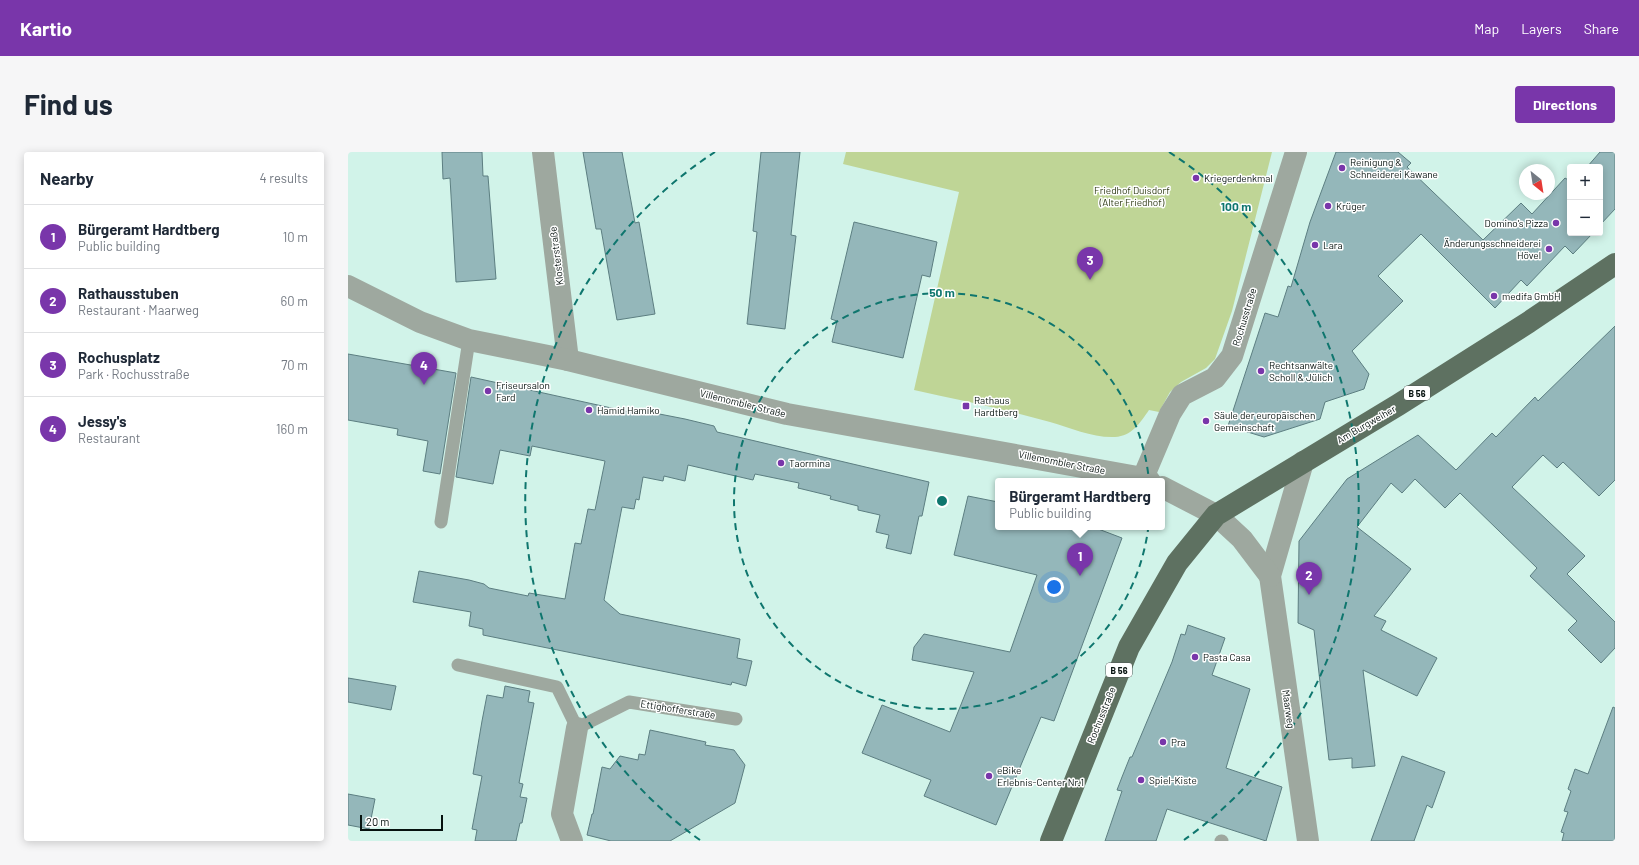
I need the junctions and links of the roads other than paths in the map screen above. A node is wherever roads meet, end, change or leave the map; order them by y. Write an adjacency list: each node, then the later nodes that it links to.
1 (543, 152): 6 (street, Klosterstraße)
2 (1296, 152): 9 (street, Rochusstraße)
3 (1615, 264): 7 (main road, Am Burgweiher / B 56)
4 (348, 286): 5 (street, Villemombler Straße)
5 (469, 340): 6 (street, Villemombler Straße); 12 (lane)
6 (568, 360): 8 (street, Villemombler Straße)
7 (1303, 462): 11 (main road, Am Burgweiher / B 56); 13 (street, Maarweg)
8 (1140, 478)
9 (1146, 478)
10 (1165, 489): 11 (street)
11 (1216, 515): 13 (street, Maarweg); 18 (main road, Rochusstraße / B 56)
12 (441, 522)
13 (1270, 576): 19 (street, Maarweg)
14 (458, 665): 16 (lane)
15 (736, 719): 16 (lane, Ettighofferstraße)
16 (577, 728): 17 (street)
17 (572, 841)
18 (1051, 841)
19 (1308, 841)

